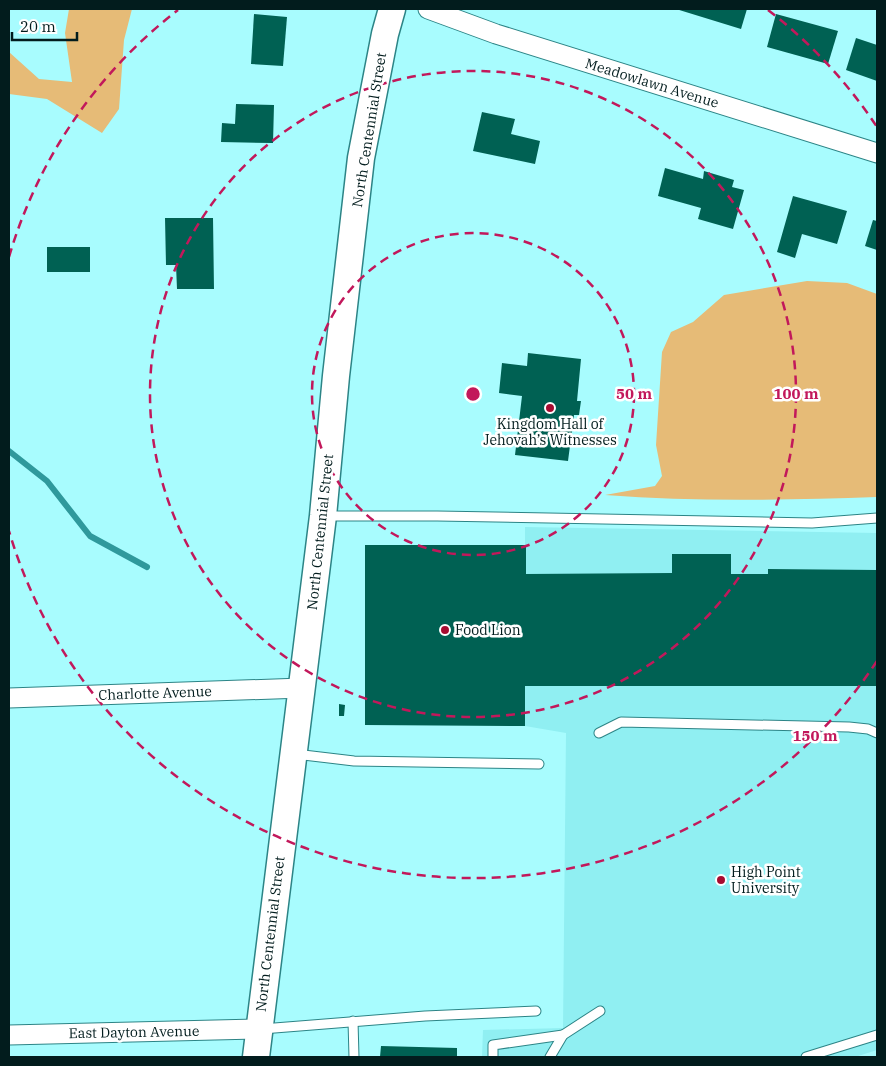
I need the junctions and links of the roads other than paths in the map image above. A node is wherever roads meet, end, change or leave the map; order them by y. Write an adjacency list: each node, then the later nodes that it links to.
1 (392, 9): 4 (main road, North Centennial Street)
2 (428, 9): 3 (street, Meadowlawn Avenue)
3 (877, 152)
4 (323, 516): 5 (lane); 6 (main road, North Centennial Street)
5 (877, 518)
6 (302, 688): 7 (street, Charlotte Avenue); 10 (main road, North Centennial Street)
7 (9, 698)
8 (598, 733): 9 (lane)
9 (877, 734)
10 (292, 754): 11 (lane); 15 (main road, North Centennial Street)
11 (539, 764)
12 (536, 1011): 14 (lane)
13 (600, 1011): 17 (lane)
14 (353, 1022): 15 (lane); 20 (lane)
15 (259, 1030): 16 (street, East Dayton Avenue); 19 (main road, North Centennial Street)
16 (9, 1035)
17 (564, 1035): 21 (lane); 22 (lane)
18 (877, 1035): 23 (lane)
19 (256, 1057)
20 (354, 1057)
21 (493, 1057)
22 (550, 1057)
23 (806, 1057)

